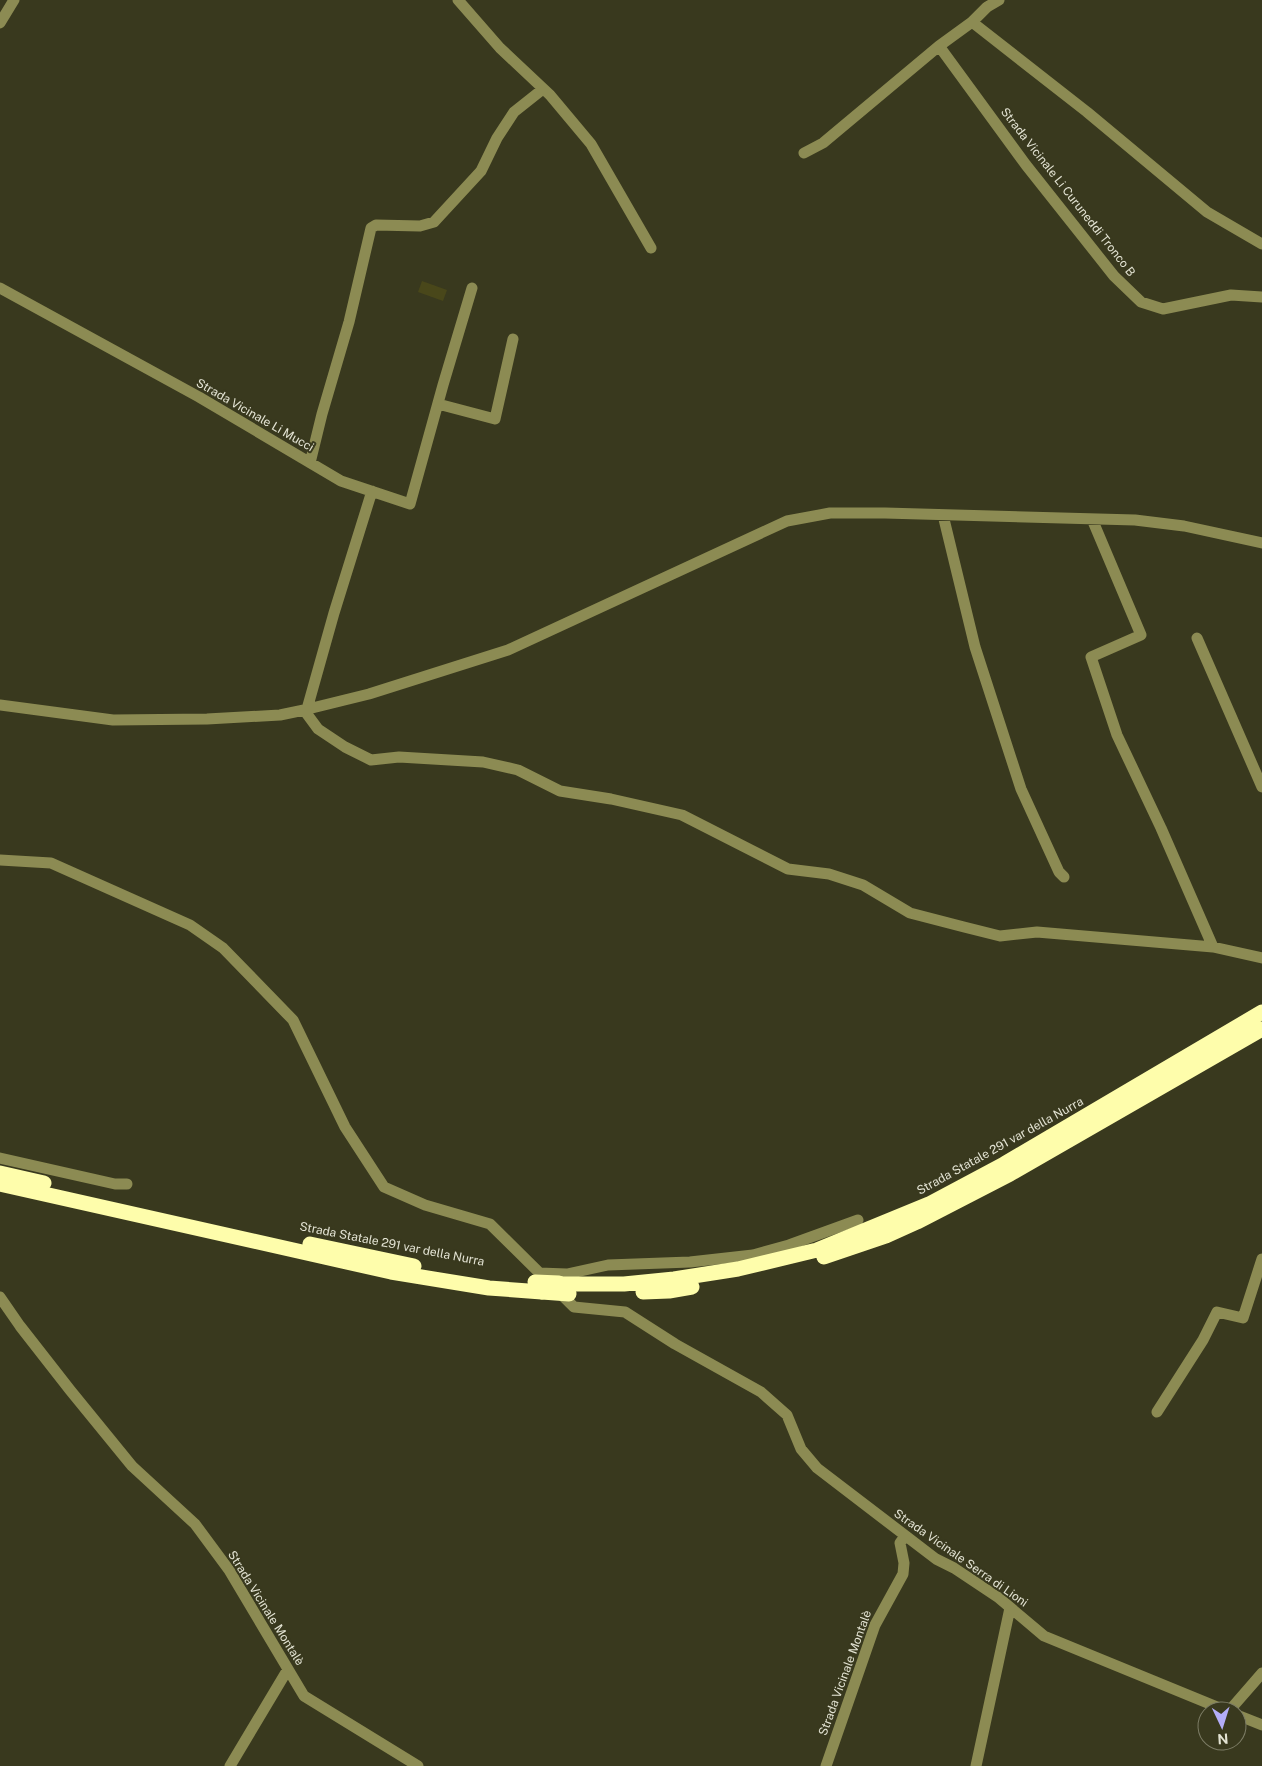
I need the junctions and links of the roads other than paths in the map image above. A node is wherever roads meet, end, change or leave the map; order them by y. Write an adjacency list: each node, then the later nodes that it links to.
1 (14, 0): 6 (street)
2 (458, 0): 8 (street)
3 (999, 0): 4 (street)
4 (985, 4): 5 (street)
5 (972, 22): 7 (street); 10 (street)
6 (0, 23)
7 (939, 46): 9 (street); 14 (street, Strada Vicinale Li Curuneddi Tronco B)
8 (542, 89): 11 (street); 17 (street)
9 (804, 154)
10 (1262, 244)
11 (651, 248)
12 (0, 288): 17 (street, Strada Vicinale Li Mucci)
13 (472, 288): 16 (street, Strada Vicinale Li Mucci)
14 (1262, 297)
15 (513, 339): 16 (street)
16 (438, 404): 18 (street, Strada Vicinale Li Mucci)
17 (310, 463): 18 (street, Strada Vicinale Li Mucci)
18 (372, 491): 24 (street)
19 (943, 515): 20 (street); 24 (street); 27 (street)
20 (1092, 519): 21 (street); 28 (street)
21 (1262, 543)
22 (1197, 638): 25 (street)
23 (0, 705): 24 (street)
24 (305, 710): 28 (street)
25 (1262, 787)
26 (0, 860): 38 (street, Strada Vicinale Serra di Lioni)
27 (1064, 877)
28 (1213, 947): 29 (street)
29 (1262, 958)
30 (1262, 1012): 39 (highway, Strada Statale 291 var della Nurra)
31 (1262, 1029): 39 (highway, Strada Statale 291 var della Nurra)
32 (0, 1158): 35 (street)
33 (0, 1173): 38 (highway, Strada Statale 291 var della Nurra)
34 (0, 1184): 38 (highway, Strada Statale 291 var della Nurra)
35 (127, 1184)
36 (858, 1220): 38 (street)
37 (1262, 1259): 41 (street)
38 (539, 1282): 39 (highway, Strada Statale 291 var della Nurra, bridge); 42 (street, Strada Vicinale Serra di Lioni)
39 (565, 1288)
40 (0, 1297): 44 (street, Strada Vicinale Montalè)
41 (1157, 1412)
42 (905, 1536): 43 (street, Strada Vicinale Serra di Lioni); 52 (street, Strada Vicinale Montalè)
43 (1010, 1608): 46 (street, Strada Vicinale Serra di Lioni); 53 (street)
44 (288, 1669): 50 (street); 51 (street, Strada Vicinale Montalè)
45 (1262, 1673): 47 (street)
46 (1203, 1701)
47 (1237, 1701)
48 (1247, 1719): 49 (street)
49 (1262, 1725)
50 (230, 1766)
51 (418, 1766)
52 (826, 1766)
53 (976, 1766)

